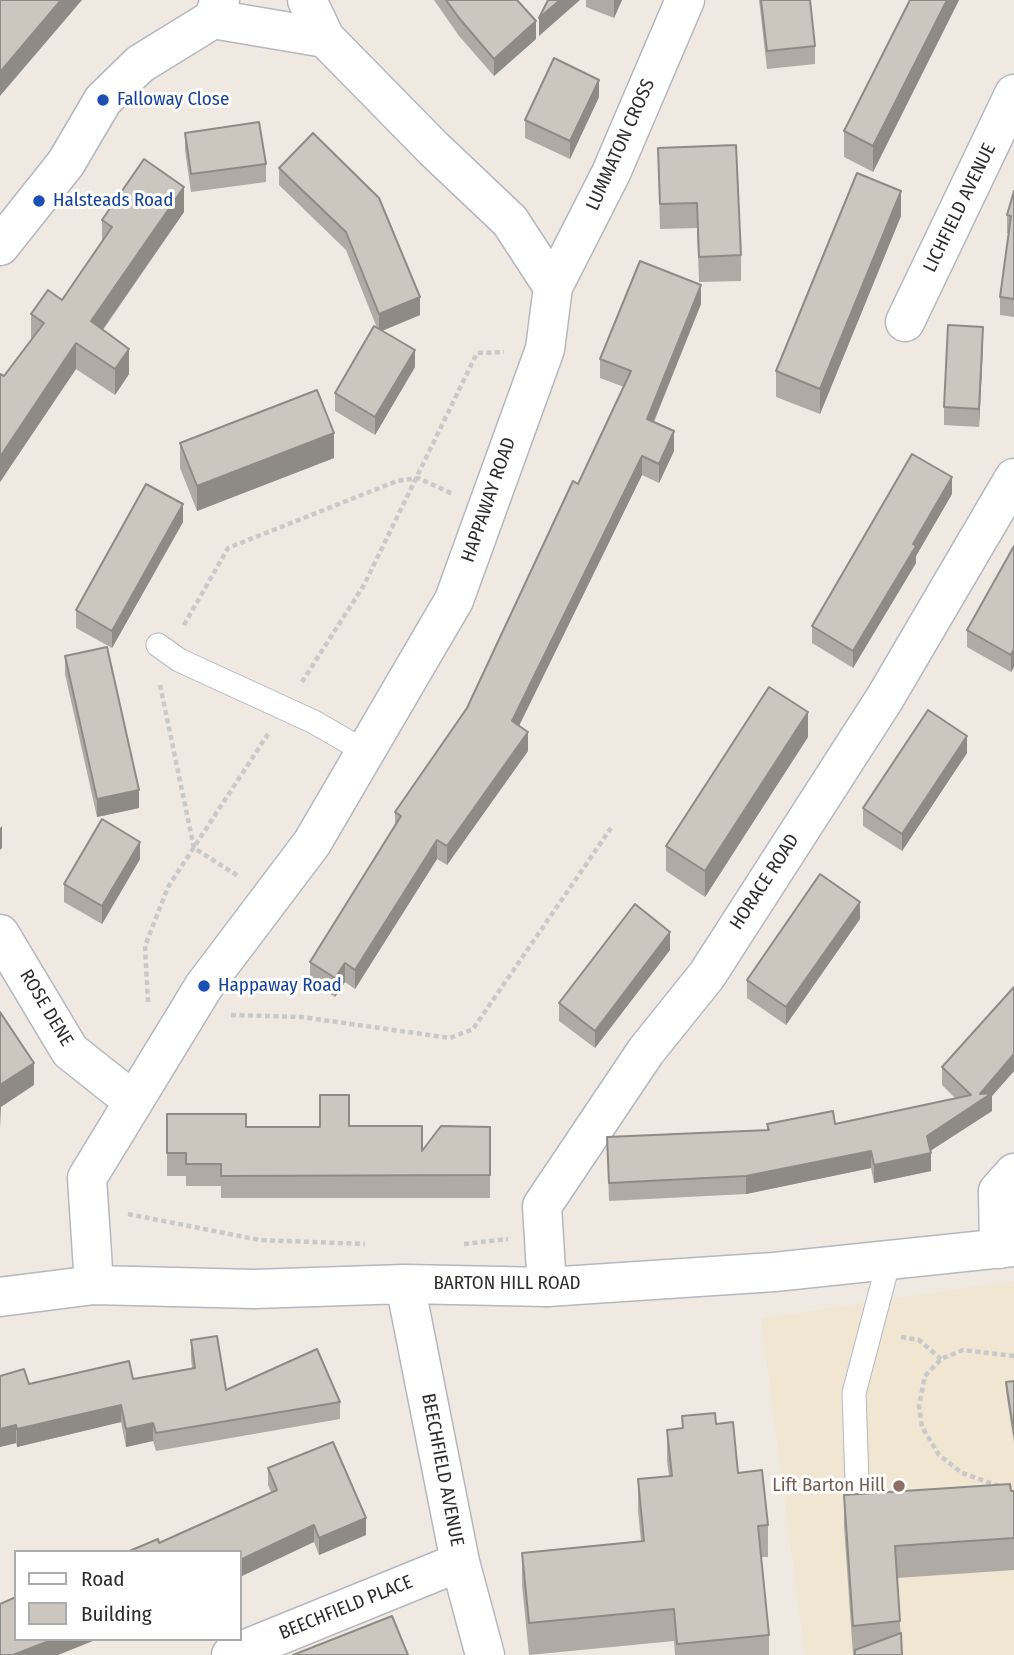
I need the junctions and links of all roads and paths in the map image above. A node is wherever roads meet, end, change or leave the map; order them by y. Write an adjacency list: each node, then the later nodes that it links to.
1 (307, 0): 4 (street)
2 (685, 0): 7 (street, LUMMATON CROSS)
3 (216, 10): 4 (street); 6 (street)
4 (325, 37): 7 (street)
5 (1014, 94): 8 (street, LICHFIELD AVENUE)
6 (0, 246)
7 (553, 287): 10 (street, HAPPAWAY ROAD)
8 (905, 322)
9 (1014, 478): 27 (street, HORACE ROAD)
10 (486, 509): 11 (path); 12 (street, HAPPAWAY ROAD)
11 (163, 649): 12 (lane); 14 (path)
12 (366, 752): 14 (street, HAPPAWAY ROAD)
13 (611, 828): 16 (path)
14 (271, 898): 16 (street, HAPPAWAY ROAD)
15 (0, 934): 17 (street, ROSE DENE)
16 (201, 991): 17 (street, HAPPAWAY ROAD)
17 (133, 1101): 19 (street, HAPPAWAY ROAD)
18 (1014, 1173): 23 (street)
19 (89, 1208): 21 (path); 26 (street, HAPPAWAY ROAD)
20 (516, 1238): 22 (path)
21 (378, 1244)
22 (455, 1245)
23 (1006, 1248): 24 (street, BARTON HILL ROAD)
24 (889, 1260): 27 (street, BARTON HILL ROAD); 29 (lane)
25 (405, 1284): 26 (street, BARTON HILL ROAD); 27 (street, BARTON HILL ROAD); 34 (street, BEECHFIELD AVENUE)
26 (94, 1285): 28 (street, BARTON HILL ROAD)
27 (547, 1287)
28 (0, 1297)
29 (870, 1330): 31 (path); 32 (lane)
30 (1014, 1356): 31 (path)
31 (942, 1359): 33 (path)
32 (857, 1482)
33 (1010, 1490)
34 (460, 1562): 35 (street, BEECHFIELD PLACE); 36 (street, BEECHFIELD AVENUE)
35 (231, 1655)
36 (485, 1655)

